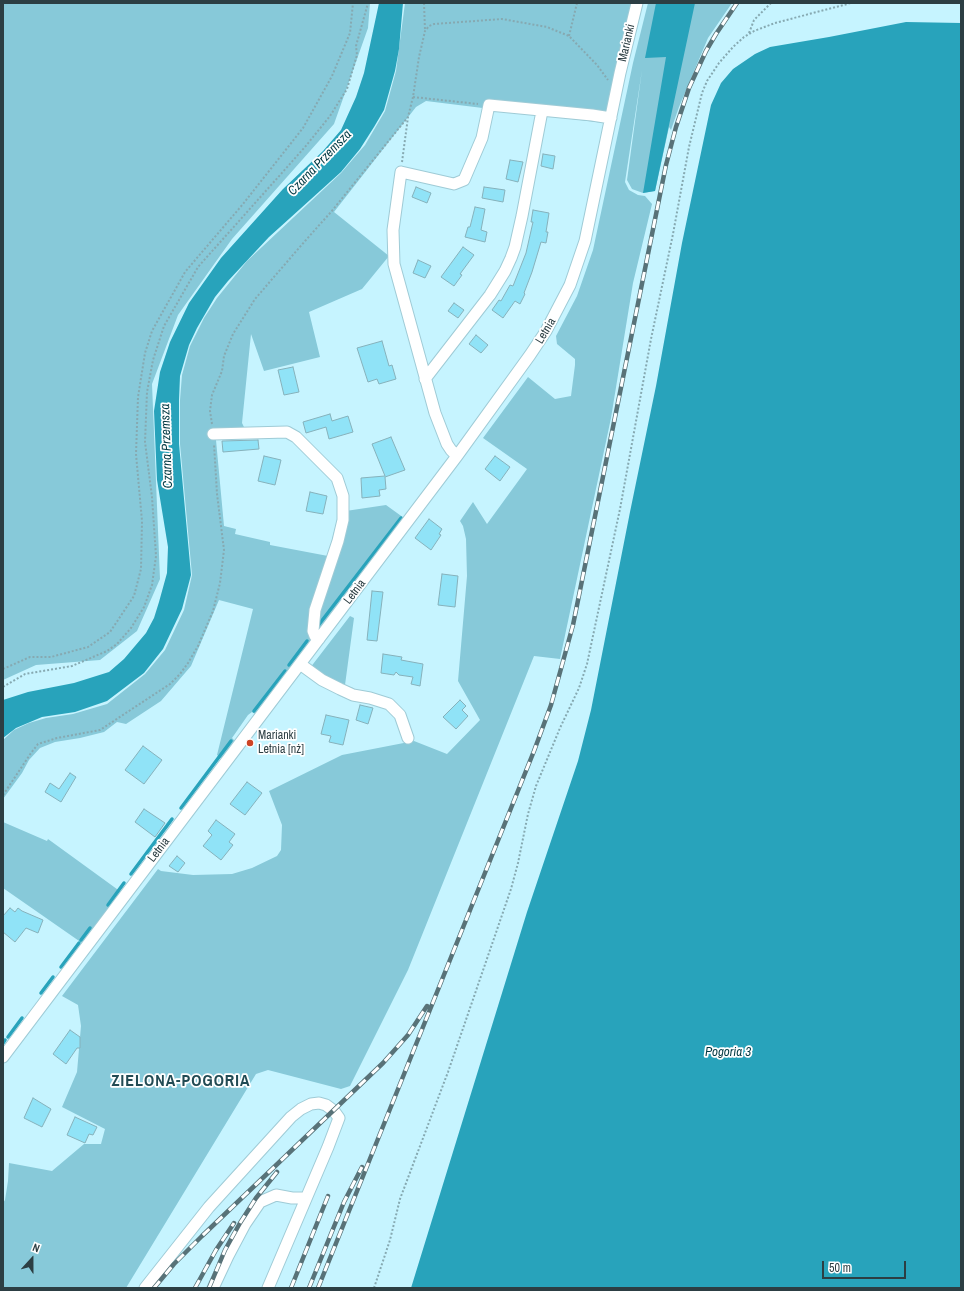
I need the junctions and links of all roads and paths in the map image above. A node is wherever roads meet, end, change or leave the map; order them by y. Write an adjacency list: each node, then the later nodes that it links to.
1 (353, 3): 23 (path)
2 (368, 3): 24 (path)
3 (424, 3): 8 (path)
4 (577, 3): 10 (path)
5 (637, 3): 11 (street, Marianki)
6 (771, 3): 9 (path)
7 (849, 3): 9 (path)
8 (425, 31): 10 (path); 12 (path)
9 (749, 34): 32 (path)
10 (569, 36): 11 (path)
11 (618, 84): 16 (street, Letnia)
12 (413, 97): 13 (path); 15 (path)
13 (489, 105): 14 (street); 17 (street)
14 (542, 111): 16 (street); 18 (street)
15 (408, 117): 17 (path); 19 (path)
16 (610, 118): 20 (street, Letnia)
17 (401, 172): 18 (street)
18 (425, 379): 20 (street)
19 (213, 434): 21 (street); 26 (path)
20 (457, 456): 21 (street, Letnia)
21 (319, 639): 22 (street, Letnia)
22 (300, 664): 25 (street); 27 (street, Letnia)
23 (3, 669)
24 (3, 687)
25 (408, 738)
26 (3, 795)
27 (3, 1057)
28 (306, 1198): 29 (street); 30 (street); 31 (street)
29 (145, 1288)
30 (213, 1288)
31 (268, 1288)
32 (374, 1288)

